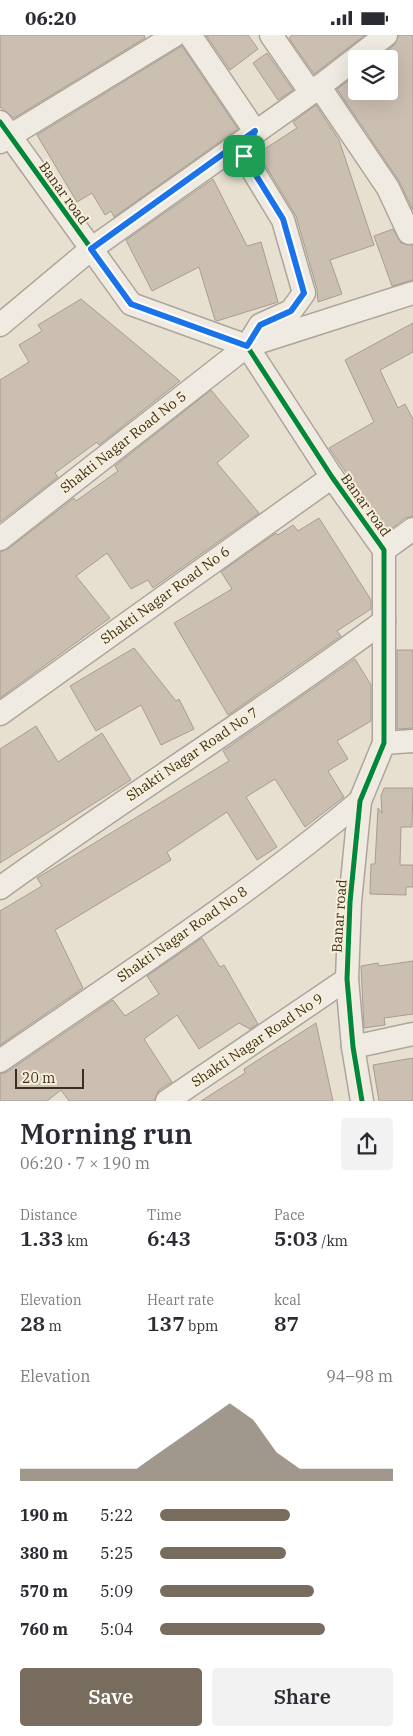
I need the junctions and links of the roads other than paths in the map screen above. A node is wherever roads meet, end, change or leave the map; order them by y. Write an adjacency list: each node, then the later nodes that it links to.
1 (175, 35): 7 (street)
2 (190, 35): 6 (street)
3 (271, 35): 5 (street)
4 (386, 35): 5 (street)
5 (315, 90): 6 (street); 8 (street)
6 (255, 131): 9 (street); 12 (street)
7 (3, 133): 9 (street, Banar road)
8 (409, 233)
9 (91, 249): 11 (street); 12 (street, Banar road)
10 (413, 293): 12 (street)
11 (0, 325)
12 (247, 346): 13 (street, Banar road); 15 (street, Shakti Nagar Road No 5)
13 (332, 477): 16 (street, Banar road); 18 (street, Shakti Nagar Road No 6)
14 (413, 529): 16 (street)
15 (0, 539)
16 (384, 550): 17 (street, Banar road)
17 (384, 621): 20 (street, Banar road); 22 (street, Shakti Nagar Road No 7)
18 (0, 714)
19 (413, 741): 20 (street)
20 (384, 743): 21 (street, Banar road)
21 (360, 801): 23 (street, Banar road); 26 (street, Shakti Nagar Road No 8)
22 (0, 888)
23 (347, 979): 25 (street, Banar road); 27 (street, Shakti Nagar Road No 9)
24 (413, 1034): 25 (street)
25 (353, 1047): 28 (street, Banar road)
26 (0, 1061)
27 (167, 1101)
28 (362, 1101)

